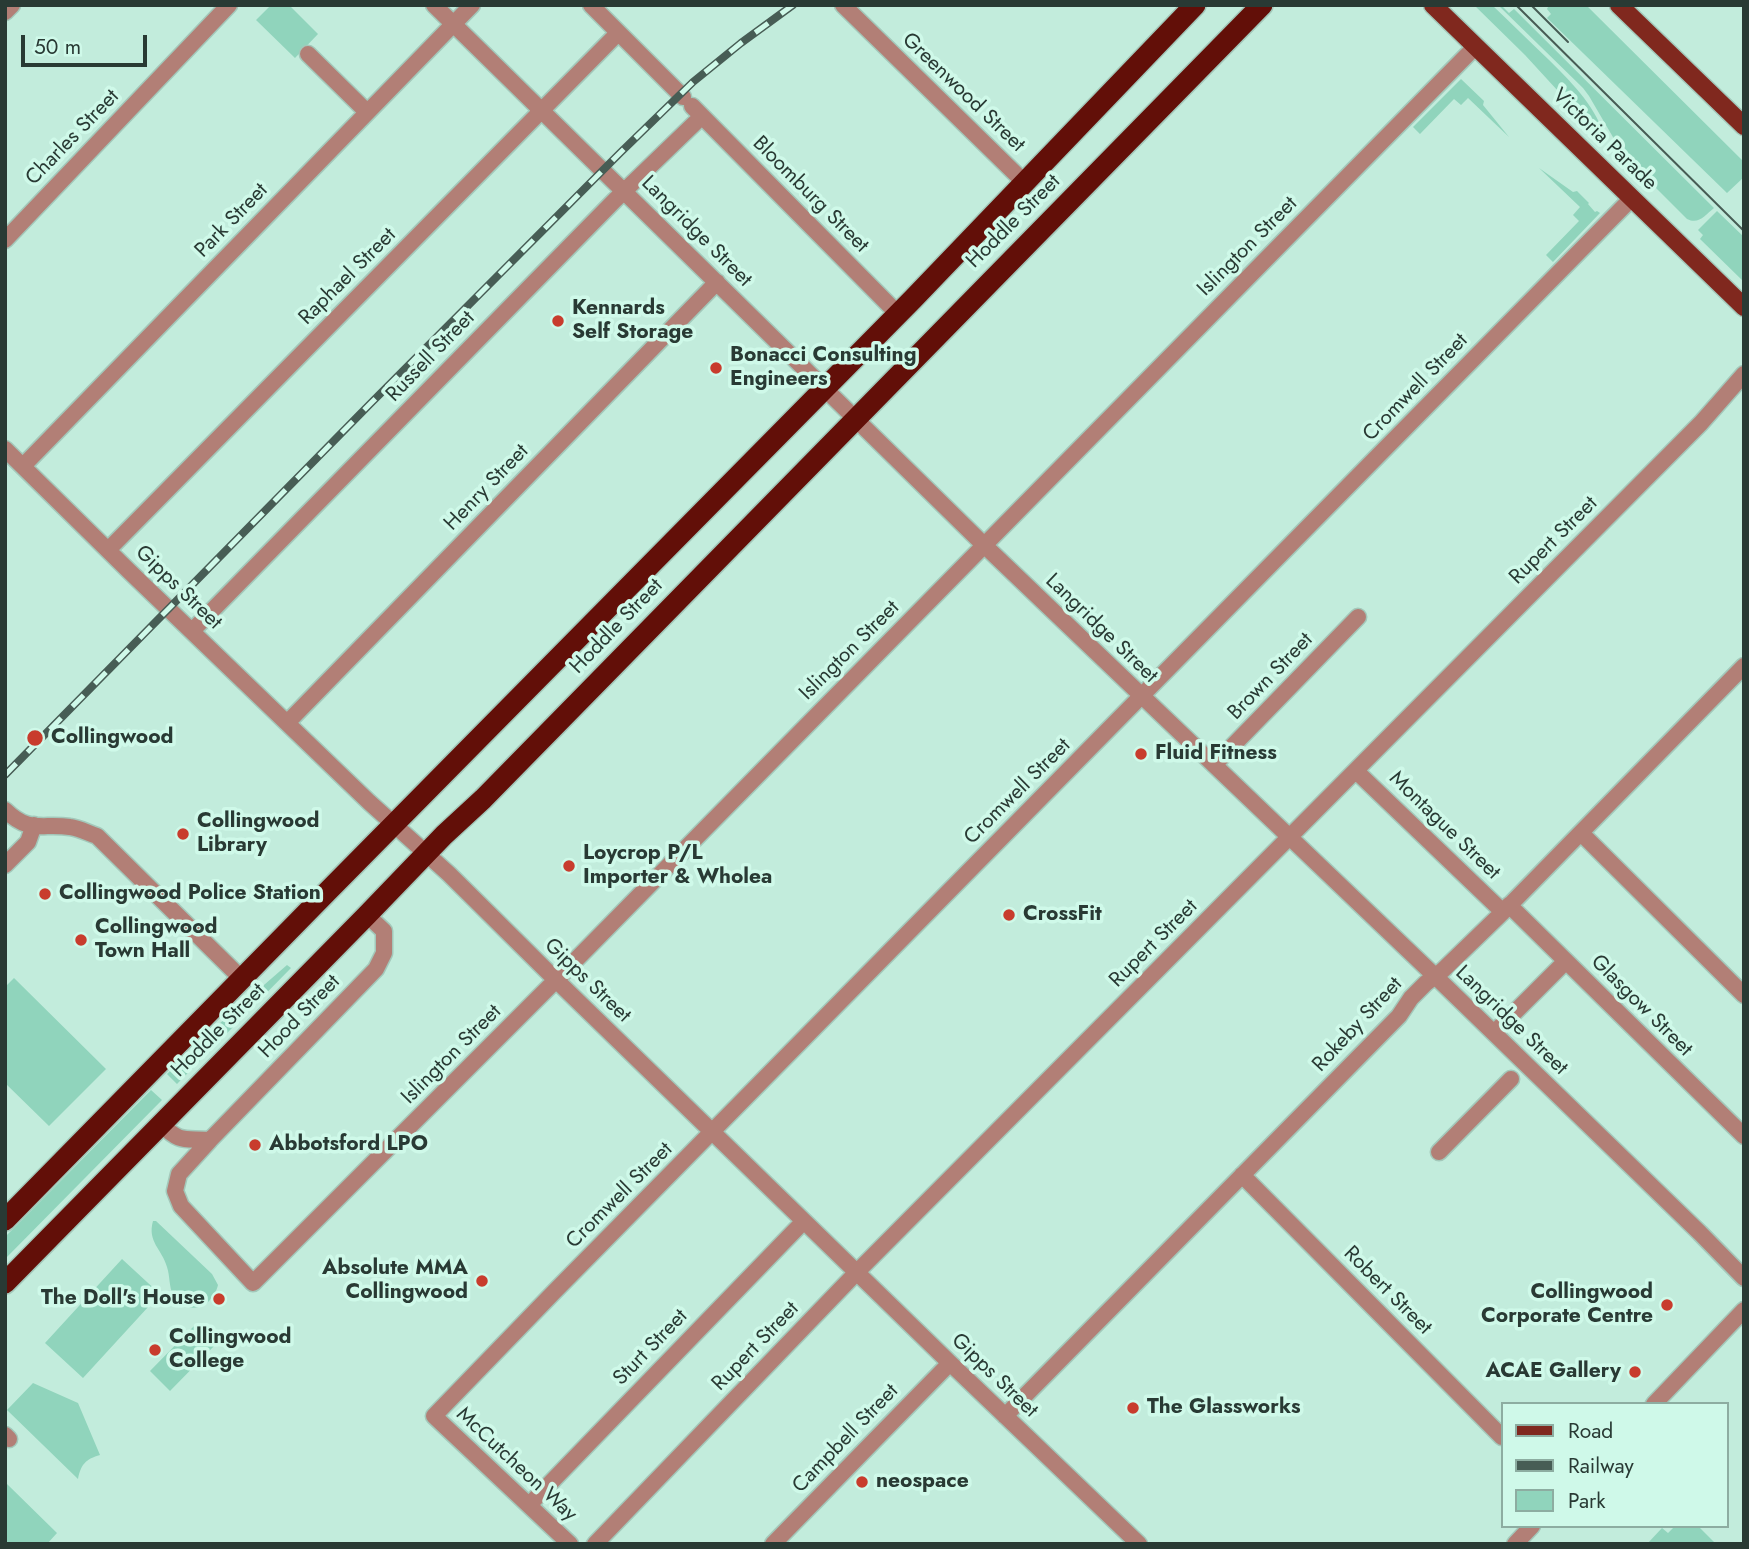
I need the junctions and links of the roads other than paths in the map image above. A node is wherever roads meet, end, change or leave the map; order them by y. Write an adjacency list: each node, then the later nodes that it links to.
1 (12, 5): 11 (street)
2 (229, 5): 23 (street, Charles Street)
3 (434, 5): 12 (street, Langridge Street)
4 (472, 5): 12 (street, Park Street)
5 (591, 5): 13 (street, Bloomburg Street)
6 (843, 5): 20 (street, Greenwood Street)
7 (1195, 5): 20 (highway, Hoddle Street)
8 (1262, 5): 29 (highway, Hoddle Street)
9 (1433, 5): 14 (main road, Victoria Parade)
10 (1619, 5): 19 (main road)
11 (5, 12)
12 (453, 24): 16 (street, Langridge Street); 17 (street, Park Street)
13 (618, 33): 16 (street, Raphael Street); 18 (street, Bloomburg Street)
14 (1475, 47): 22 (main road, Victoria Parade); 31 (street, Islington Street)
15 (308, 54): 17 (street)
16 (541, 110): 21 (street, Langridge Street); 32 (street, Raphael Street)
17 (367, 112): 30 (street, Park Street)
18 (704, 118): 21 (street, Russell Street); 26 (street, Bloomburg Street)
19 (1744, 127)
20 (1024, 182): 26 (highway, Hoddle Street)
21 (625, 192): 24 (street, Langridge Street); 34 (street, Russell Street)
22 (1632, 198): 25 (main road, Victoria Parade); 36 (street, Cromwell Street)
23 (5, 240)
24 (717, 282): 28 (street, Langridge Street); 37 (street, Henry Street)
25 (1744, 307)
26 (898, 314): 28 (highway, Hoddle Street)
27 (1744, 374): 39 (street, Rupert Street)
28 (825, 388): 29 (street, Langridge Street); 41 (highway, Hoddle Street)
29 (855, 418): 31 (street, Langridge Street); 45 (highway, Hoddle Street)
30 (11, 458): 32 (street, Gipps Street)
31 (984, 545): 36 (street, Langridge Street); 52 (street, Islington Street)
32 (108, 550): 34 (street, Gipps Street)
33 (1358, 617): 38 (street, Brown Street)
34 (192, 631): 37 (street, Gipps Street)
35 (1744, 666): 43 (street, Rokeby Street)
36 (1141, 697): 38 (street, Langridge Street); 57 (street, Cromwell Street)
37 (287, 723): 41 (street, Gipps Street)
38 (1214, 765): 44 (street, Langridge Street)
39 (1356, 771): 44 (street, Rupert Street); 47 (street, Montague Street)
40 (5, 810): 42 (street)
41 (394, 824): 45 (street, Gipps Street); 51 (highway, Hoddle Street)
42 (34, 825): 46 (street); 51 (street)
43 (1581, 833): 47 (street, Rokeby Street); 53 (street)
44 (1290, 837): 50 (street, Langridge Street); 64 (street, Rupert Street)
45 (426, 853): 48 (highway, Hoddle Street); 52 (street, Gipps Street)
46 (5, 865)
47 (1506, 909): 49 (street, Glasgow Street); 50 (street, Rokeby Street)
48 (367, 915): 56 (highway, Hoddle Street); 59 (street, Hood Street)
49 (1566, 961): 54 (street); 58 (street, Glasgow Street)
50 (1435, 976): 54 (street, Langridge Street); 61 (street, Rokeby Street)
51 (242, 978): 62 (highway, Hoddle Street)
52 (556, 980): 57 (street, Gipps Street); 67 (street, Islington Street)
53 (1744, 995)
54 (1494, 1033): 65 (street, Langridge Street)
55 (1511, 1079): 60 (street)
56 (160, 1124): 59 (street); 66 (highway, Hoddle Street)
57 (712, 1132): 63 (street, Gipps Street); 71 (street, Cromwell Street)
58 (1744, 1136)
59 (210, 1140): 67 (street, Hood Street)
60 (1439, 1152)
61 (1242, 1175): 72 (street, Rokeby Street); 73 (street, Robert Street)
62 (5, 1220)
63 (804, 1221): 64 (street, Gipps Street); 74 (street, Sturt Street)
64 (857, 1272): 69 (street, Gipps Street); 77 (street, Rupert Street)
65 (1744, 1278)
66 (5, 1283)
67 (253, 1283)
68 (1744, 1310): 70 (street)
69 (950, 1363): 72 (street, Gipps Street); 78 (street, Campbell Street)
70 (1656, 1402)
71 (434, 1416): 74 (street, McCutcheon Way)
72 (1005, 1416): 79 (street, Gipps Street)
73 (1500, 1435)
74 (529, 1505): 76 (street, McCutcheon Way)
75 (1530, 1528): 80 (street)
76 (569, 1544)
77 (595, 1544)
78 (773, 1544)
79 (1139, 1544)
80 (1515, 1544)

